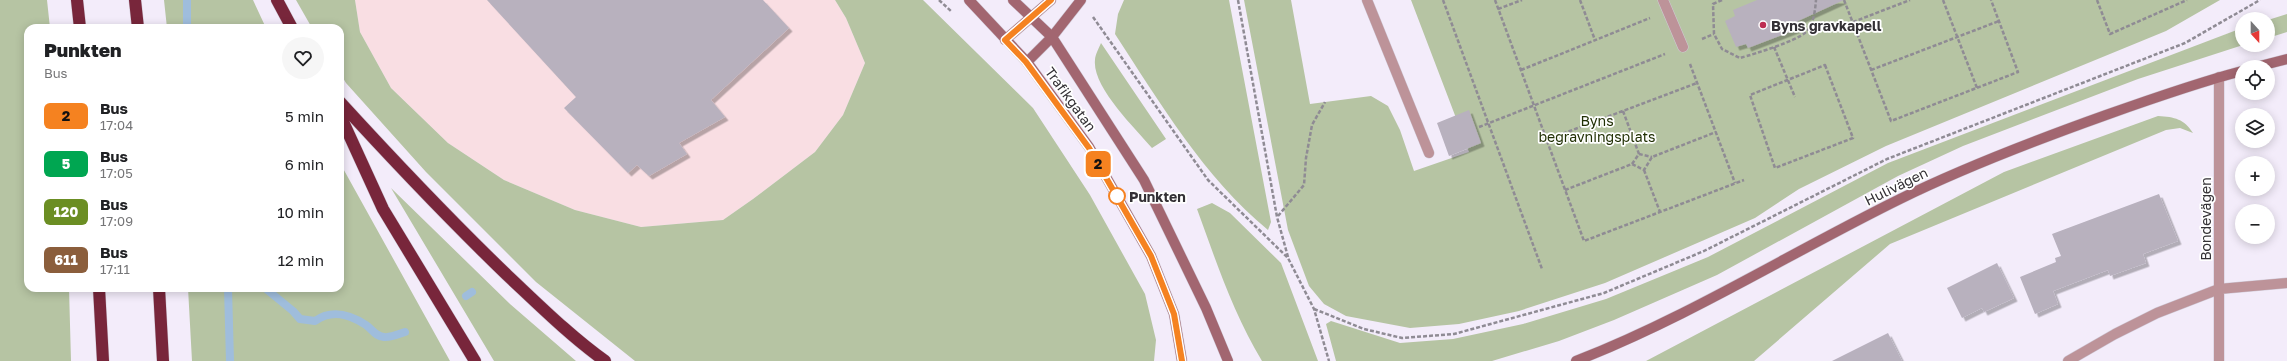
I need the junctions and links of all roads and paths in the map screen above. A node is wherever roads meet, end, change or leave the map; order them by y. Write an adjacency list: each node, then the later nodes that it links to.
1 (77, 0): 29 (highway)
2 (135, 0): 30 (highway)
3 (277, 0): 31 (highway)
4 (969, 0): 35 (main road, Trafikgatan)
5 (1013, 0): 26 (main road, Trafikgatan)
6 (1051, 0): 26 (main road)
7 (1238, 0): 68 (path)
8 (1368, 0): 59 (street)
9 (1443, 0): 54 (path)
10 (1495, 0): 24 (path)
11 (1522, 0): 24 (path)
12 (1580, 0): 36 (path)
13 (1663, 0): 25 (street)
14 (1722, 0): 32 (path)
15 (1816, 0): 38 (path)
16 (1844, 0): 28 (path)
17 (1910, 0): 28 (path)
18 (1943, 0): 34 (path)
19 (1991, 0): 27 (path)
20 (2097, 0): 21 (path)
21 (2187, 0)
22 (2260, 0): 75 (path)
23 (1081, 1): 33 (main road); 69 (path)
24 (1498, 9): 42 (path)
25 (1667, 11): 36 (path); 37 (street)
26 (1031, 18): 33 (main road, Trafikgatan); 35 (main road)
27 (1999, 21): 34 (path); 48 (path)
28 (1853, 22): 43 (path)
29 (80, 24)
30 (138, 24)
31 (290, 24)
32 (1714, 34): 37 (path); 38 (path)
33 (1052, 37): 40 (main road); 81 (main road, Trafikgatan)
34 (1957, 37): 43 (path); 48 (path)
35 (1005, 40): 40 (main road, Trafikgatan)
36 (1595, 40): 42 (path)
37 (1683, 47): 47 (path); 52 (path)
38 (1774, 47): 46 (path)
39 (2287, 59): 41 (main road)
40 (1026, 62): 80 (main road, Trafikgatan)
41 (2275, 62)
42 (1521, 70): 52 (path)
43 (1871, 70): 48 (path)
44 (2235, 73): 45 (main road, Hulivägen)
45 (2220, 76): 72 (street, Bondevägen); 83 (main road, Hulivägen)
46 (1788, 79): 46 (path); 49 (path)
47 (1697, 83): 53 (path); 57 (path)
48 (1977, 88)
49 (1795, 97)
50 (1325, 102): 68 (path)
51 (344, 106): 79 (highway)
52 (1534, 107): 54 (path); 58 (path)
53 (1623, 111): 58 (path); 60 (path)
54 (1489, 123): 56 (path); 70 (path)
55 (344, 125): 78 (highway)
56 (1479, 127)
57 (1716, 132): 61 (path); 65 (path)
58 (1546, 140): 66 (path)
59 (1429, 152)
60 (1639, 154): 61 (path); 62 (path)
61 (1652, 157): 63 (path)
62 (1632, 164): 63 (path); 66 (path)
63 (1644, 170): 67 (path)
64 (1744, 180): 65 (path)
65 (1735, 183): 67 (path)
66 (1565, 190): 67 (path)
67 (1660, 212)
68 (1278, 217): 69 (path)
69 (1288, 258): 75 (path)
70 (1542, 269)
71 (2287, 283): 72 (street)
72 (2219, 289): 84 (street); 85 (street, Bondevägen)
73 (99, 292): 76 (highway)
74 (159, 292): 77 (highway)
75 (1314, 309): 82 (path)
76 (103, 361)
77 (163, 361)
78 (475, 361)
79 (605, 361)
80 (1182, 361)
81 (1228, 361)
82 (1329, 361)
83 (1576, 361)
84 (2068, 361)
85 (2219, 361)

